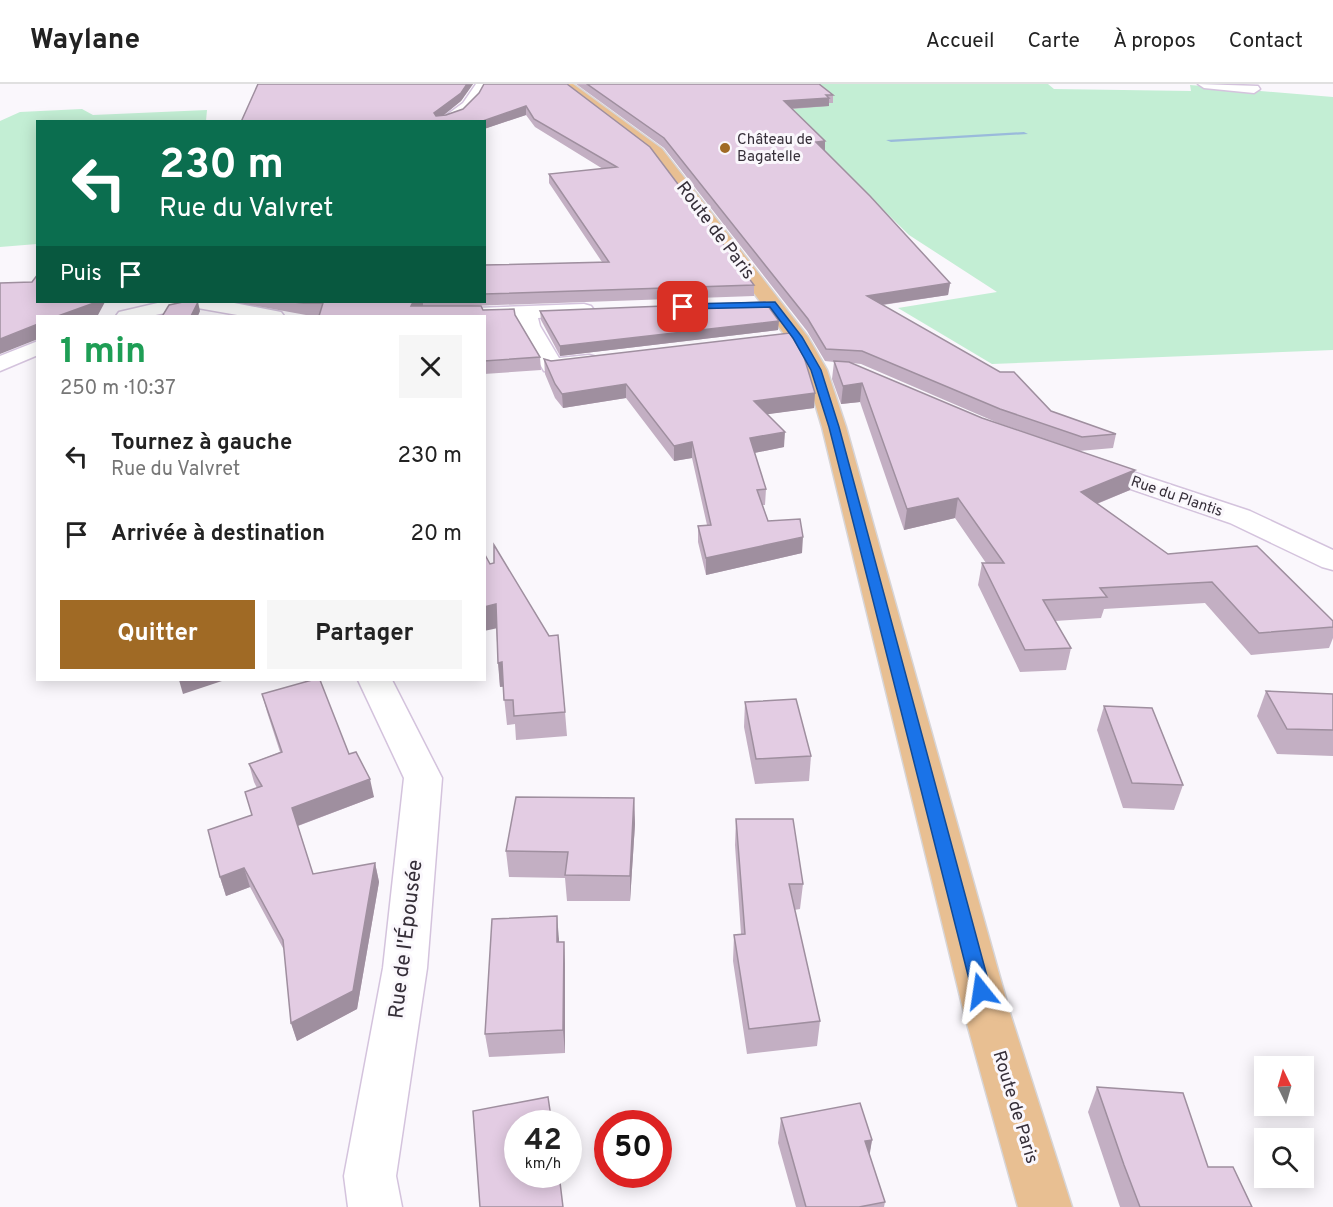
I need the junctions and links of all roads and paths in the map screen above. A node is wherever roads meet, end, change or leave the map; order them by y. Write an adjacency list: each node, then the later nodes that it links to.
1 (482, 84): 5 (street)
2 (565, 84): 20 (main road, Route de Paris)
3 (1203, 84): 4 (street)
4 (1254, 89)
5 (447, 120)
6 (183, 303): 10 (street)
7 (203, 303): 11 (street)
8 (609, 310): 9 (street)
9 (527, 313): 12 (street); 14 (street)
10 (130, 315)
11 (259, 315)
12 (458, 315)
13 (36, 348): 15 (street)
14 (607, 360)
15 (0, 364)
16 (1062, 456): 17 (street, Rue du Plantis)
17 (1333, 561)
18 (375, 681): 19 (street, Rue de l'Épousée)
19 (375, 1207)
20 (1045, 1207)

